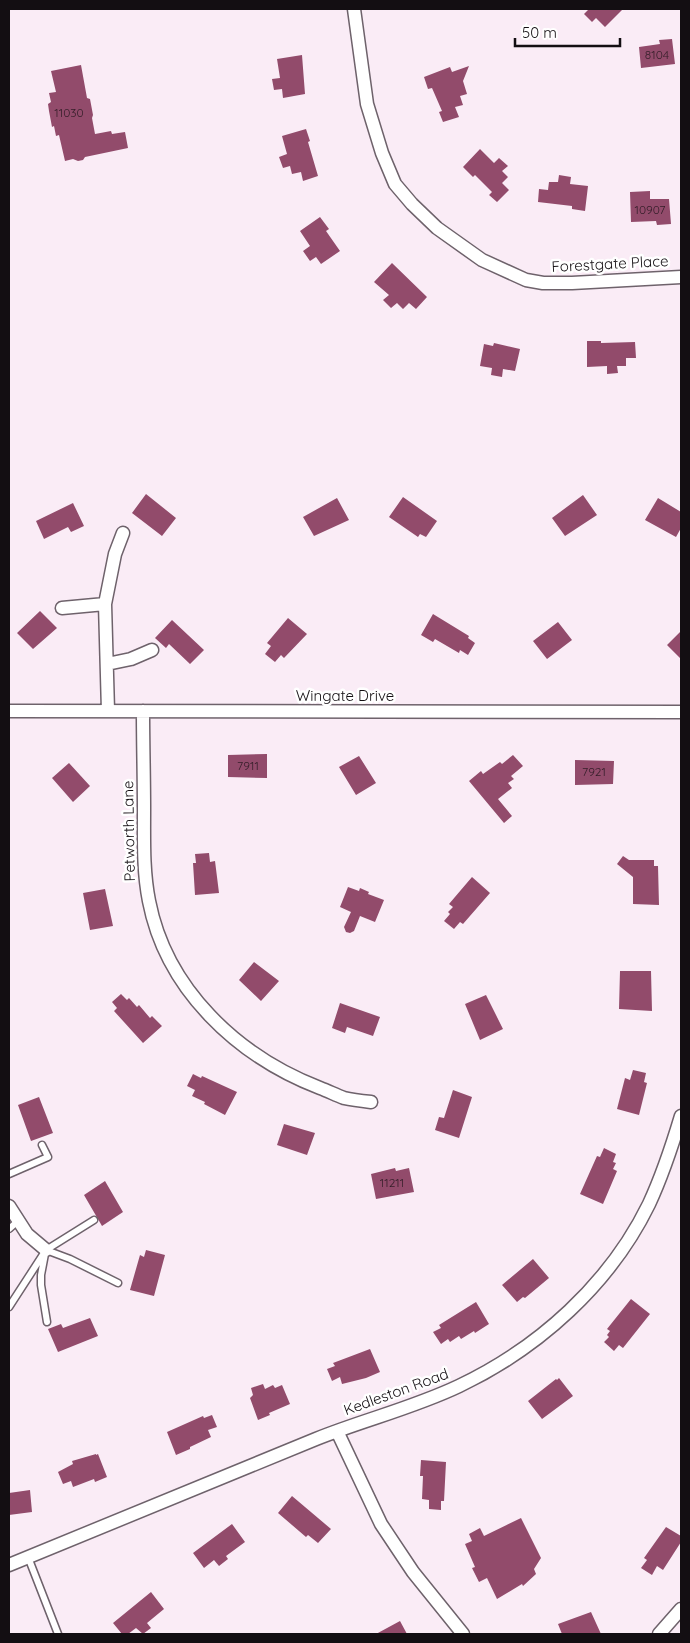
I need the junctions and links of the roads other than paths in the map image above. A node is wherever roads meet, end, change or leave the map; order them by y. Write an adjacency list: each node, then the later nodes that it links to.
1 (354, 9): 2 (street, Forestgate Place)
2 (681, 277)
3 (123, 533): 4 (street)
4 (105, 604): 5 (street); 7 (street)
5 (62, 608)
6 (152, 650): 7 (street)
7 (107, 664): 9 (street)
8 (9, 711): 9 (street, Wingate Drive)
9 (108, 711): 10 (street, Wingate Drive)
10 (143, 712): 11 (street, Wingate Drive); 12 (street, Petworth Lane)
11 (681, 712)
12 (371, 1102)
13 (681, 1116): 23 (street, Kedleston Road)
14 (42, 1145): 15 (lane)
15 (9, 1174)
16 (9, 1206): 18 (street)
17 (94, 1220): 19 (lane)
18 (14, 1225): 19 (street)
19 (46, 1250): 20 (lane); 21 (lane); 22 (lane)
20 (118, 1282)
21 (9, 1307)
22 (47, 1322)
23 (337, 1431): 24 (street, Kedleston Road); 28 (street)
24 (28, 1557): 25 (street, Kedleston Road); 27 (lane)
25 (9, 1565)
26 (681, 1609): 29 (street)
27 (58, 1634)
28 (462, 1634)
29 (659, 1634)

